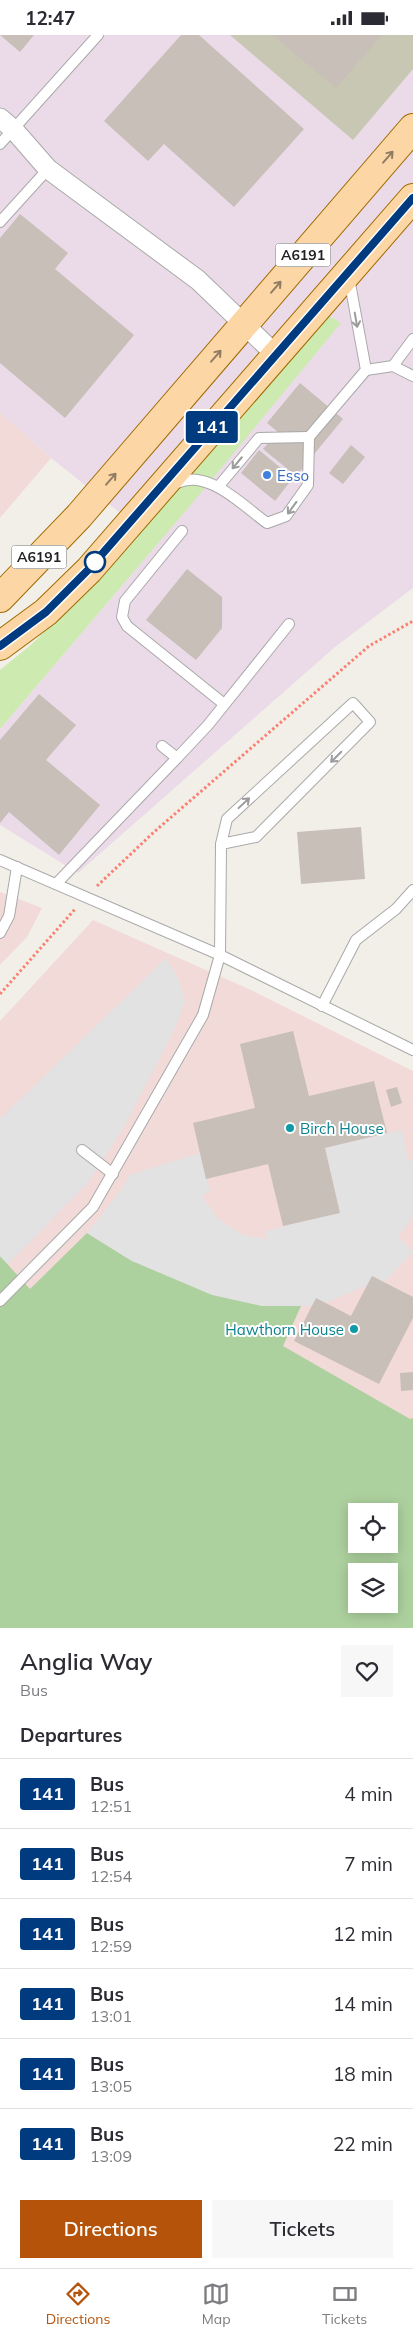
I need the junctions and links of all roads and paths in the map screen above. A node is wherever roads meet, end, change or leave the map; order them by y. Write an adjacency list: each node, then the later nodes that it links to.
1 (98, 35): 4 (lane)
2 (0, 118): 4 (street)
3 (413, 128): 10 (main road, A6191, one-way to 3)
4 (14, 130): 5 (lane); 6 (street)
5 (0, 144)
6 (48, 169): 8 (lane); 10 (street)
7 (413, 198): 9 (main road, A6191)
8 (0, 221)
9 (348, 272): 12 (main road, A6191); 14 (lane, one-way to 14)
10 (244, 324): 12 (street); 20 (main road, A6191, one-way to 10)
11 (413, 339): 13 (lane)
12 (276, 354): 18 (main road, A6191)
13 (392, 366): 14 (lane); 15 (lane)
14 (366, 370): 16 (lane)
15 (413, 376)
16 (309, 437): 17 (lane, one-way to 17); 17 (lane, one-way to 17)
17 (218, 487): 18 (lane)
18 (155, 493): 23 (main road, A6191)
19 (182, 531): 24 (lane)
20 (0, 598)
21 (413, 621): 32 (path)
22 (289, 624): 24 (lane)
23 (0, 646)
24 (224, 704): 26 (lane)
25 (162, 746): 26 (lane)
26 (177, 758): 30 (lane)
27 (221, 844): 27 (lane, one-way to 27); 34 (lane)
28 (0, 860): 29 (lane)
29 (17, 867): 30 (lane); 33 (lane)
30 (56, 884): 32 (lane)
31 (413, 890): 36 (lane)
32 (85, 897): 34 (lane); 35 (path)
33 (0, 933)
34 (220, 955): 36 (lane); 39 (lane)
35 (0, 994)
36 (322, 1006): 37 (lane)
37 (413, 1050)
38 (82, 1149): 39 (lane)
39 (113, 1174): 40 (lane)
40 (0, 1301)

